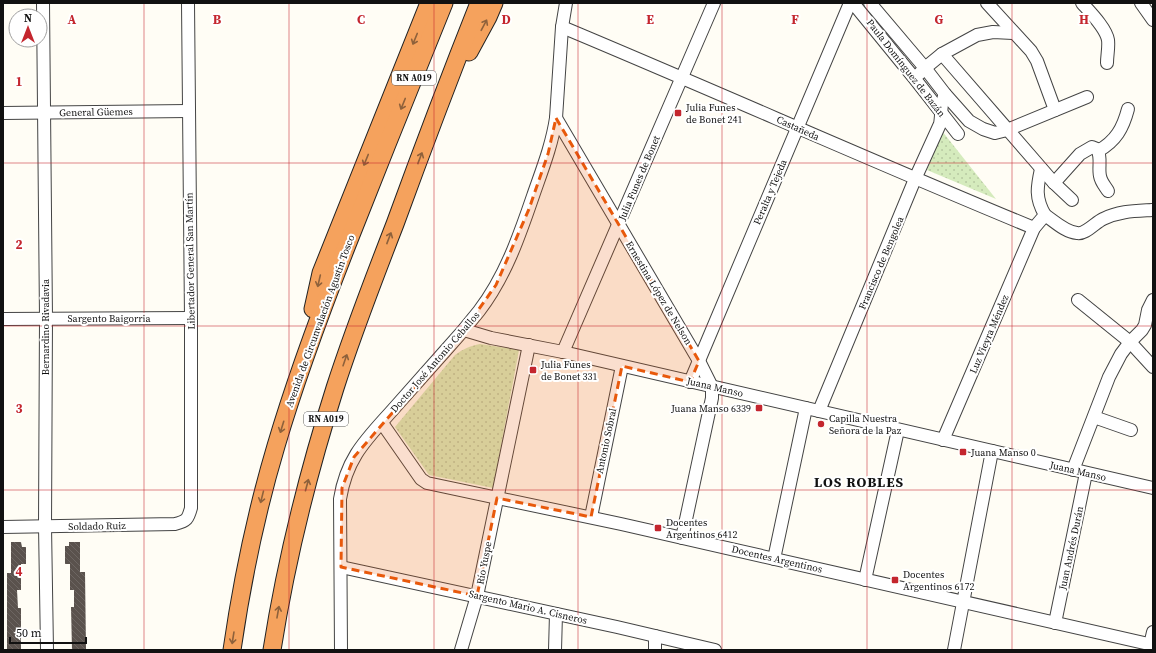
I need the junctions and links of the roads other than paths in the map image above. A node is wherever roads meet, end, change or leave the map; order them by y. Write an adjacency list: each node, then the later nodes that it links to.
1 (43, 3): 30 (street, Bernardino Rivadavia)
2 (188, 3): 28 (street, Libertador General San Martín)
3 (429, 3): 58 (highway, one-way to 58)
4 (444, 3): 58 (highway, Avenida de Circunvalación Agustín Tosco / RN A019, one-way to 58)
5 (479, 3): 25 (highway, RN A019)
6 (494, 3): 25 (highway, one-way to 6)
7 (566, 3): 16 (street, Doctor José Antonio Ceballos)
8 (714, 3): 21 (street, Julia Funes de Bonet)
9 (850, 3): 33 (street, Peralta y Tejeda)
10 (854, 3): 22 (street, Paula Domínguez de Bazán)
11 (870, 3): 20 (street)
12 (987, 3): 17 (street)
13 (1082, 3): 19 (street)
14 (1141, 3): 15 (street)
15 (1153, 20)
16 (562, 27): 21 (street, Castañeda); 32 (street, Doctor José Antonio Ceballos)
17 (1013, 33): 18 (street); 27 (street)
18 (942, 54): 20 (street); 34 (street)
19 (1107, 63)
20 (924, 68): 22 (street); 23 (street)
21 (682, 77): 33 (street, Castañeda); 44 (street, Julia Funes de Bonet)
22 (915, 79): 31 (street, Paula Domínguez de Bazán)
23 (945, 94): 31 (street, Francisco de Bengolea); 34 (street)
24 (1087, 97): 27 (street)
25 (439, 109): 90 (highway, RN A019, one-way to 25)
26 (1128, 109): 36 (street)
27 (1055, 110): 34 (street)
28 (188, 111): 30 (street, General Güemes); 49 (street, Libertador General San Martín)
29 (3, 113): 30 (street, General Güemes)
30 (43, 113): 48 (street, Bernardino Rivadavia)
31 (942, 114): 35 (street, Paula Domínguez de Bazán); 38 (street, Francisco de Bengolea)
32 (556, 118): 44 (street, Ernestina López de Nelson); 51 (street, Doctor José Antonio Ceballos)
33 (798, 127): 38 (street, Castañeda); 55 (street, Peralta y Tejeda)
34 (1007, 130): 37 (street)
35 (958, 134)
36 (1098, 151): 39 (street); 40 (street)
37 (1041, 169): 39 (street); 43 (street)
38 (915, 179): 45 (street, Castañeda); 62 (street, Francisco de Bengolea)
39 (1054, 183): 41 (street)
40 (1108, 191)
41 (1072, 200)
42 (1152, 210): 43 (street)
43 (1045, 215): 45 (street, Luz Vieyra Méndez)
44 (619, 226): 54 (street, Julia Funes de Bonet); 55 (street, Ernestina López de Nelson)
45 (1034, 228): 67 (street, Luz Vieyra Méndez)
46 (1078, 300): 52 (street)
47 (1153, 300): 52 (street)
48 (46, 318): 49 (street, Sargento Baigorria); 50 (street, Sargento Baigorria); 75 (street, Bernardino Rivadavia)
49 (191, 318): 74 (street, Libertador General San Martín)
50 (3, 319)
51 (464, 330): 53 (street, Juana Manso); 64 (street, Doctor José Antonio Ceballos)
52 (1130, 342): 57 (street); 63 (street)
53 (529, 345): 54 (street, Juana Manso); 72 (street)
54 (563, 352): 56 (street, Juana Manso)
55 (699, 361): 59 (street, Peralta y Tejeda); 60 (street, Ernestina López de Nelson)
56 (622, 366): 59 (street, Juana Manso); 73 (street, Antonio Sobral)
57 (1153, 367)
58 (297, 382): 89 (highway, Avenida de Circunvalación Agustín Tosco / RN A019, one-way to 89)
59 (690, 382): 60 (street, Juana Manso)
60 (712, 386): 61 (street, Juana Manso); 77 (street)
61 (806, 408): 62 (street, Juana Manso); 78 (street)
62 (819, 411): 65 (street, Juana Manso)
63 (1094, 416): 66 (street); 69 (street)
64 (382, 423): 72 (street, Docentes Argentinos); 79 (street, Doctor José Antonio Ceballos)
65 (898, 430): 67 (street, Juana Manso); 80 (street)
66 (1131, 430)
67 (943, 440): 68 (street, Juana Manso)
68 (992, 451): 69 (street, Juana Manso); 82 (street)
69 (1073, 470): 70 (street, Juana Manso)
70 (1086, 473): 71 (street, Juana Manso); 84 (street, Juan Andrés Durán)
71 (1153, 488)
72 (497, 498): 73 (street, Docentes Argentinos); 81 (street, Río Yuspe)
73 (591, 517): 77 (street, Docentes Argentinos)
74 (189, 518): 75 (street, Soldado Ruiz)
75 (46, 526): 76 (street, Soldado Ruiz); 88 (street, Bernardino Rivadavia)
76 (3, 527)
77 (682, 538): 78 (street, Docentes Argentinos)
78 (774, 559): 80 (street, Docentes Argentinos)
79 (341, 566): 81 (street, Sargento Mario A. Cisneros); 91 (street, Doctor José Antonio Ceballos)
80 (865, 580): 82 (street, Docentes Argentinos)
81 (477, 596): 83 (street, Sargento Mario A. Cisneros); 92 (street, Río Yuspe)
82 (962, 602): 84 (street, Docentes Argentinos); 96 (street)
83 (556, 614): 86 (street, Sargento Mario A. Cisneros); 93 (street)
84 (1055, 623): 87 (street, Docentes Argentinos)
85 (1153, 632): 87 (street)
86 (655, 636): 94 (street); 95 (street, Sargento Mario A. Cisneros)
87 (1152, 645)
88 (48, 650)
89 (232, 650)
90 (272, 650)
91 (341, 650)
92 (461, 650)
93 (555, 650)
94 (655, 650)
95 (715, 650)
96 (954, 650)

